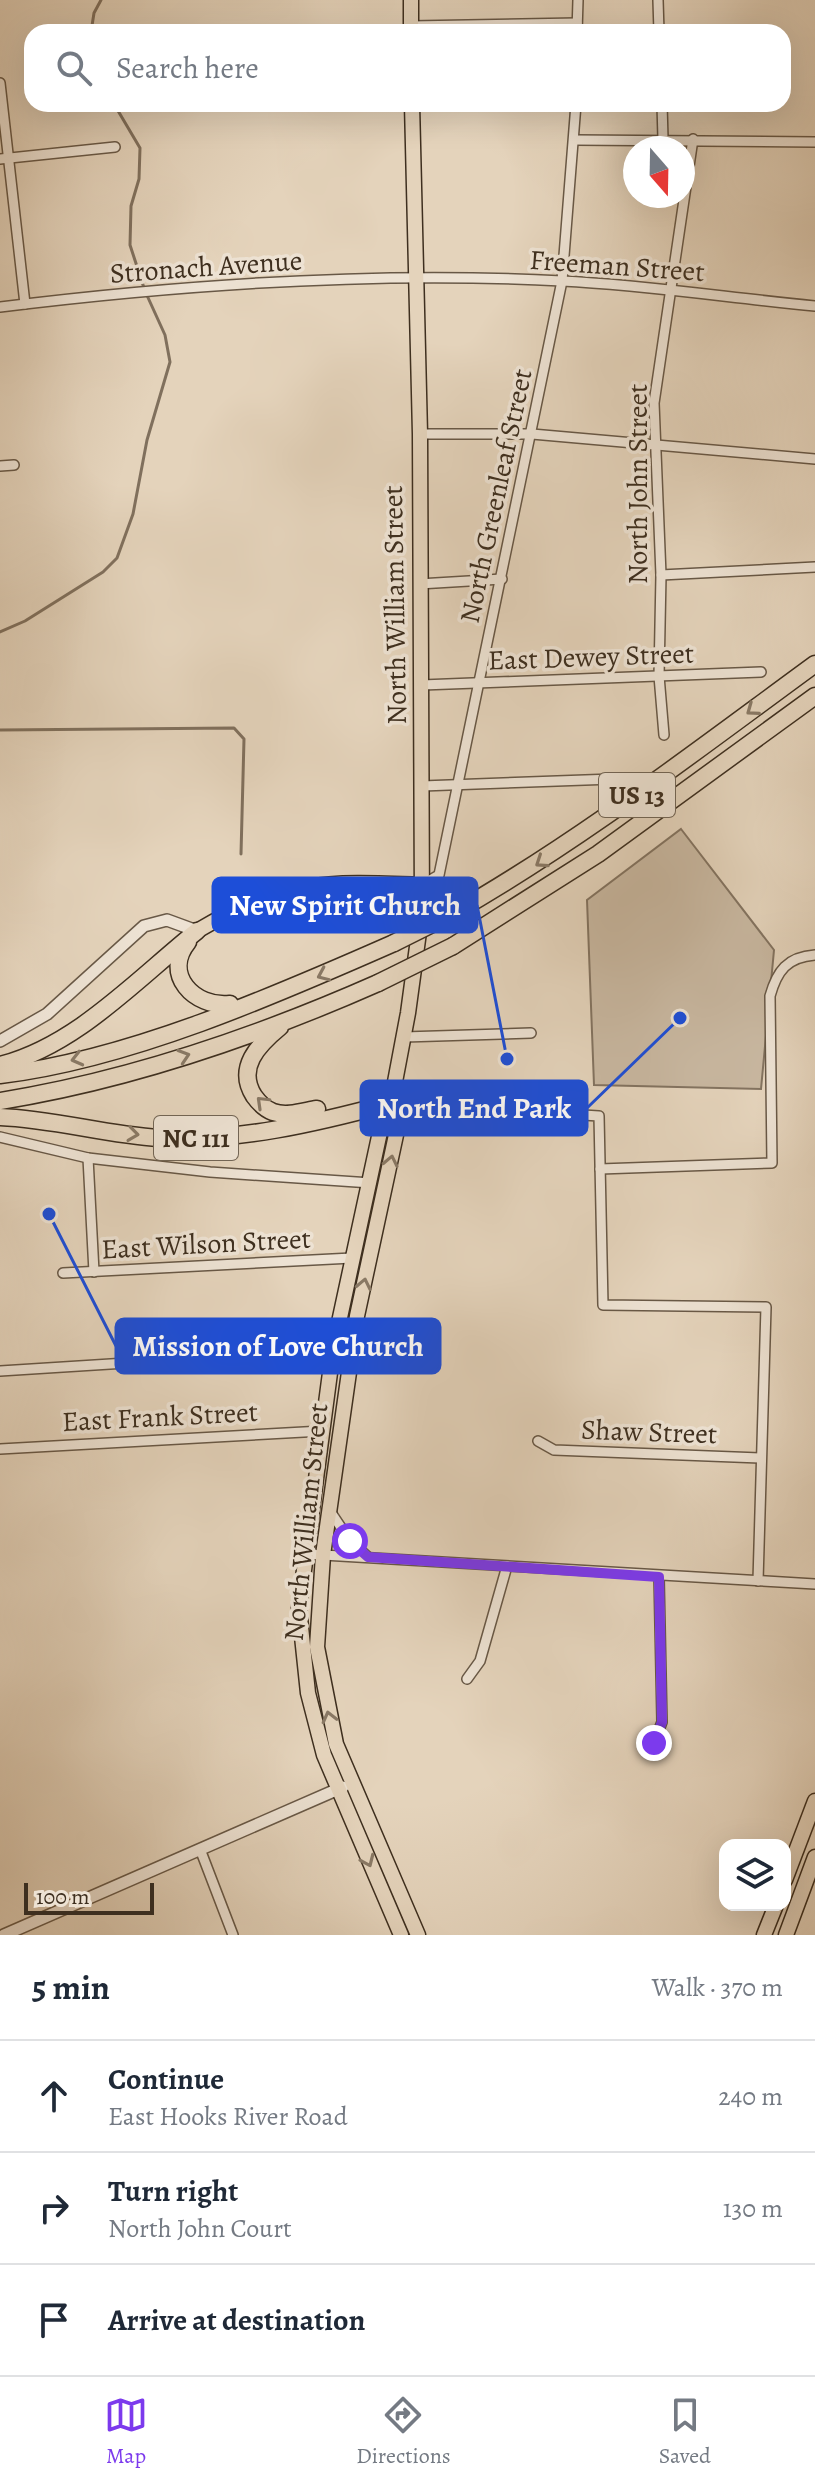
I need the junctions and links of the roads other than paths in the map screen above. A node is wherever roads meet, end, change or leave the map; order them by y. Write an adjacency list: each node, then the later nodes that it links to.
1 (411, 0): 4 (main road)
2 (578, 0): 5 (street)
3 (658, 0): 6 (street)
4 (411, 24)
5 (577, 24)
6 (659, 24)
7 (0, 83): 17 (street)
8 (412, 112): 19 (main road, North William Street)
9 (576, 112): 14 (street, North Greenleaf Street)
10 (662, 112): 11 (street)
11 (663, 136)
12 (623, 139): 14 (street)
13 (695, 139): 15 (street)
14 (575, 140): 20 (street, North Greenleaf Street)
15 (815, 142)
16 (115, 147): 17 (street)
17 (4, 158): 22 (street)
18 (683, 208): 21 (street, North John Street)
19 (415, 280): 20 (street, Freeman Street); 22 (street, Stronach Avenue); 25 (main road, North William Street)
20 (562, 281): 21 (street, Freeman Street); 26 (street, North Greenleaf Street)
21 (671, 292): 23 (street, Freeman Street); 27 (street, North John Street)
22 (25, 304): 24 (street, Stronach Avenue)
23 (815, 306)
24 (0, 307)
25 (420, 434): 26 (street); 34 (main road, North William Street)
26 (532, 434): 27 (street); 33 (street, North Greenleaf Street)
27 (656, 446): 28 (street); 32 (street, North John Street)
28 (815, 459)
29 (14, 465): 30 (street)
30 (0, 466)
31 (815, 567): 32 (street)
32 (661, 575): 37 (street, North John Street)
33 (502, 579): 34 (street); 38 (street, North Greenleaf Street)
34 (419, 584): 39 (main road, North William Street)
35 (815, 664): 48 (highway, US 13, one-way to 48, bridge)
36 (761, 672): 37 (street, East Dewey Street)
37 (659, 676): 38 (street, East Dewey Street); 41 (street, North John Street)
38 (479, 684): 39 (street, East Dewey Street); 43 (street, North Greenleaf Street)
39 (422, 685): 44 (main road, North William Street)
40 (815, 696): 49 (highway, US 13, bridge)
41 (664, 735)
42 (613, 779): 43 (street)
43 (459, 785): 44 (street); 45 (street, North Greenleaf Street)
44 (422, 786): 45 (main road, North William Street)
45 (422, 885): 46 (main road); 51 (main road, North William Street)
46 (197, 931): 48 (highway); 52 (street); 53 (highway)
47 (815, 955): 60 (street)
48 (279, 994): 54 (highway, US 13, one-way to 54)
49 (315, 1011): 55 (highway, US 13, one-way to 49); 56 (highway, one-way to 49)
50 (531, 1033): 51 (street)
51 (404, 1037): 56 (main road, North William Street)
52 (0, 1041)
53 (0, 1065)
54 (0, 1075)
55 (0, 1101)
56 (391, 1103): 57 (highway, NC 111, one-way to 56); 60 (street); 61 (main road, North William Street); 71 (main road, North William Street, one-way to 56)
57 (0, 1117)
58 (0, 1137): 59 (street)
59 (88, 1158): 61 (street); 63 (street)
60 (600, 1169): 70 (street)
61 (371, 1183): 62 (main road, North William Street)
62 (352, 1258): 63 (street, East Wilson Street); 65 (main road, North William Street)
63 (94, 1272): 64 (street, East Wilson Street)
64 (63, 1273)
65 (333, 1350): 66 (street); 67 (main road, North William Street)
66 (0, 1371)
67 (322, 1431): 69 (street, East Frank Street); 72 (main road, North William Street)
68 (538, 1441): 70 (street, Shaw Street)
69 (0, 1449)
70 (760, 1458): 77 (street)
71 (330, 1510): 73 (main road, North William Street); 74 (street)
72 (306, 1554): 73 (street); 81 (main road, North William Street)
73 (323, 1555): 74 (street); 81 (main road, North William Street, one-way to 73)
74 (368, 1557): 75 (street)
75 (507, 1566): 76 (street); 79 (street)
76 (659, 1577): 77 (street); 80 (street)
77 (758, 1581): 78 (street)
78 (815, 1584)
79 (467, 1679)
80 (654, 1743)
81 (344, 1787): 83 (street); 89 (main road, North William Street, one-way to 89); 90 (main road, North William Street)
82 (815, 1801): 85 (main road)
83 (200, 1849): 87 (street); 88 (street)
84 (815, 1857): 92 (main road)
85 (791, 1864)
86 (774, 1911): 91 (main road)
87 (4, 1935)
88 (233, 1935)
89 (401, 1935)
90 (418, 1935)
91 (764, 1935)
92 (786, 1935)

